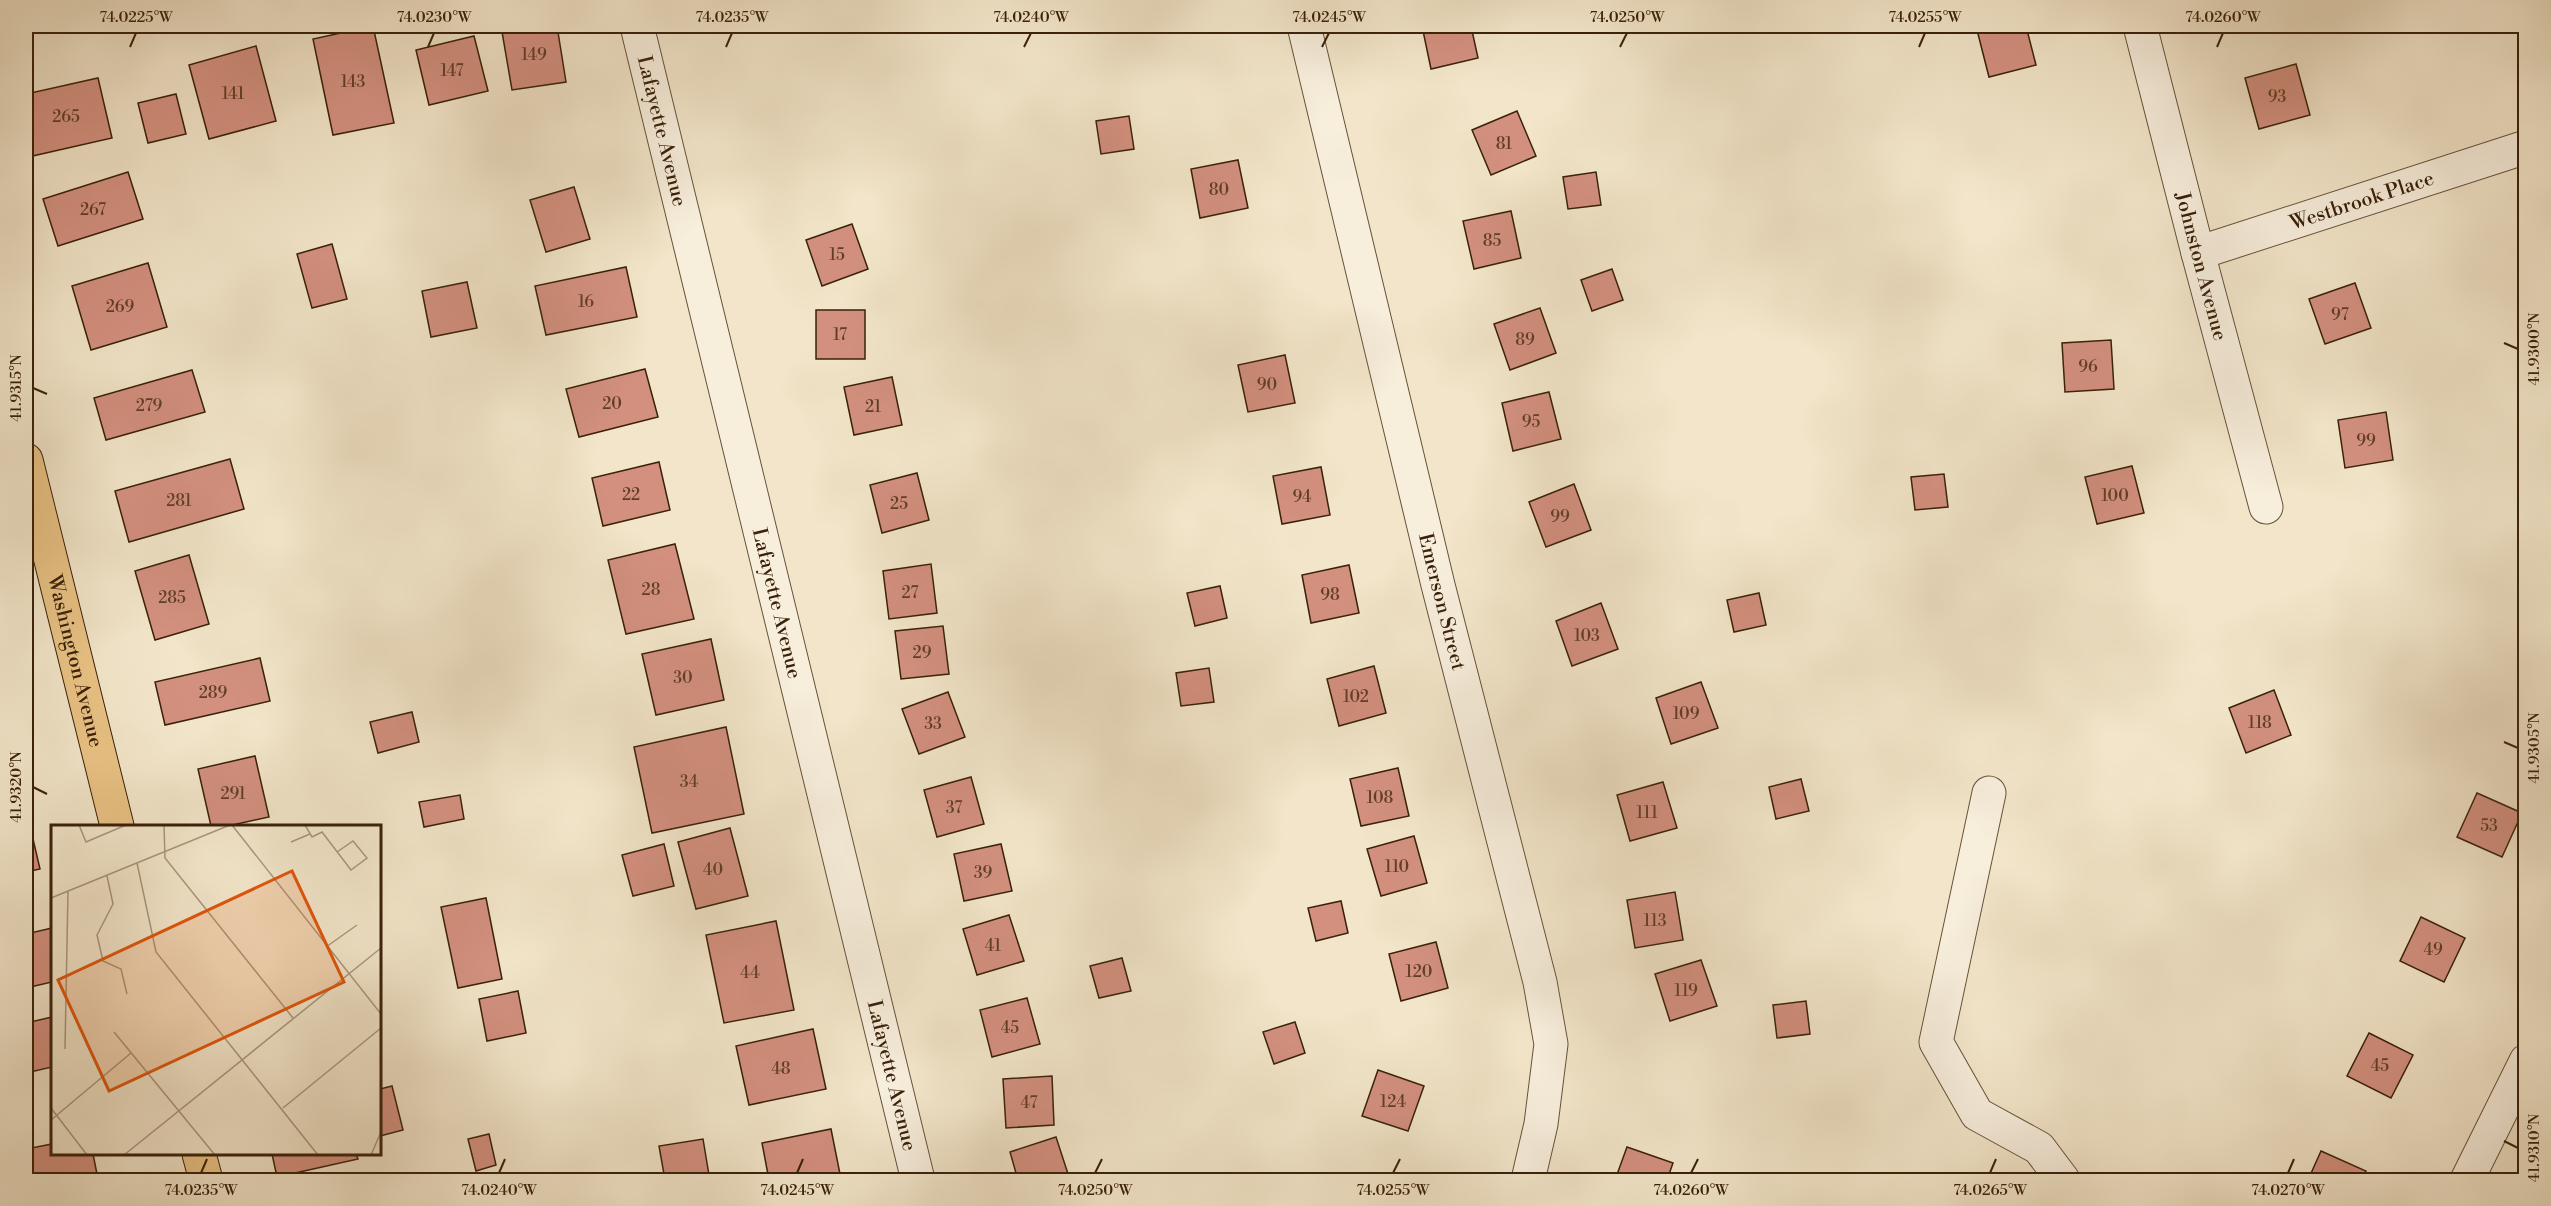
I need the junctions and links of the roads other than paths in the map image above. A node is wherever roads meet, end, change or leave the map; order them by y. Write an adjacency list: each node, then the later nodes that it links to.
1 (638, 26): 13 (street, Lafayette Avenue)
2 (1304, 26): 14 (street, Emerson Street)
3 (2140, 26): 5 (street, Johnston Avenue)
4 (2526, 147): 5 (street, Westbrook Place)
5 (2198, 253): 7 (street, Johnston Avenue)
6 (26, 460): 9 (main road, Washington Avenue)
7 (2266, 507)
8 (1989, 793): 15 (street)
9 (117, 825)
10 (2526, 1060): 16 (street)
11 (199, 1155): 12 (main road)
12 (206, 1180)
13 (918, 1180)
14 (1528, 1180)
15 (2063, 1180)
16 (2467, 1180)

